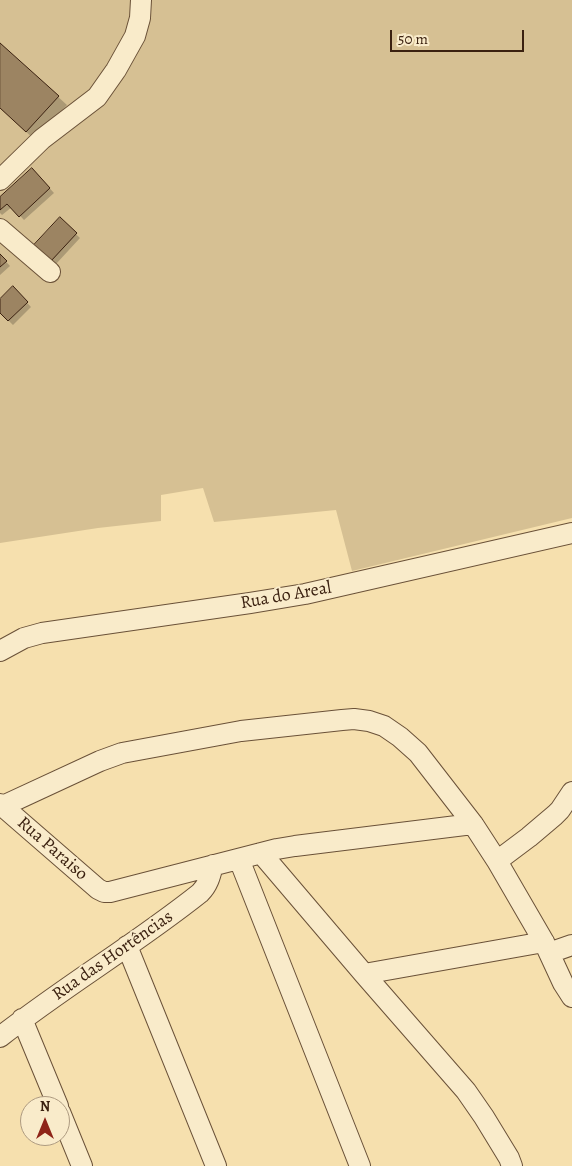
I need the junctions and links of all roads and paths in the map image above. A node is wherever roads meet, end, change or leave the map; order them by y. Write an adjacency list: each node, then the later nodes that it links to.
1 (141, 0): 2 (street)
2 (0, 180)
3 (0, 229): 4 (street)
4 (50, 272)
5 (572, 533): 6 (street, Rua do Areal)
6 (0, 651)
7 (572, 792): 12 (street)
8 (1, 805): 9 (street); 13 (street, Rua Paraiso)
9 (473, 824): 10 (street); 12 (street)
10 (261, 853): 11 (street); 17 (street)
11 (239, 858): 13 (street); 25 (street)
12 (497, 861): 16 (street)
13 (213, 865): 15 (street, Rua das Hortências)
14 (572, 945): 16 (street)
15 (127, 946): 19 (street, Rua das Hortências); 24 (street)
16 (547, 948): 17 (street); 18 (street)
17 (364, 974): 26 (street)
18 (572, 997)
19 (22, 1019): 20 (street, Rua das Hortências); 21 (street)
20 (0, 1036)
21 (54, 1096)
22 (70, 1137): 23 (street)
23 (82, 1166)
24 (216, 1166)
25 (360, 1166)
26 (512, 1166)

